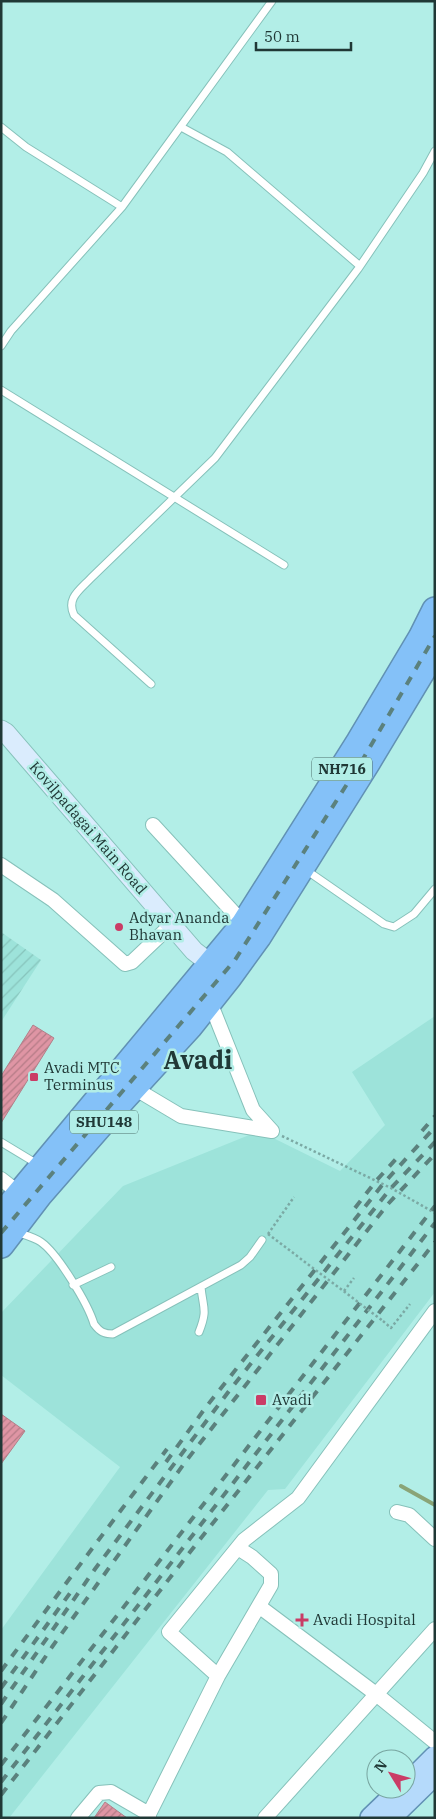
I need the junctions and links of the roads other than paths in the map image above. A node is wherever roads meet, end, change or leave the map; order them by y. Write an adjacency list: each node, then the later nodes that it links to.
1 (272, 1): 3 (lane)
2 (1, 127): 5 (lane)
3 (181, 127): 5 (lane); 6 (lane)
4 (435, 151): 6 (lane)
5 (122, 208): 7 (lane)
6 (360, 266): 9 (lane)
7 (1, 346)
8 (1, 390): 9 (lane)
9 (174, 497): 10 (lane); 13 (lane)
10 (284, 565)
11 (435, 610): 16 (highway, NH716)
12 (435, 650): 16 (highway, NH716)
13 (151, 684)
14 (1, 730): 19 (main road, Kovilpadagai Main Road)
15 (153, 825): 20 (street)
16 (294, 862): 18 (lane); 20 (highway, NH716)
17 (1, 865): 19 (street)
18 (435, 889)
19 (171, 925): 21 (main road, Kovilpadagai Main Road)
20 (251, 931): 21 (highway, SHU148)
21 (211, 964): 22 (highway, SHU148); 25 (highway)
22 (210, 1002): 23 (highway, SHU148); 23 (street)
23 (134, 1088): 25 (highway, SHU148)
24 (1, 1142): 25 (lane)
25 (48, 1171): 26 (highway); 27 (highway, SHU148)
26 (10, 1186): 27 (highway)
27 (5, 1230): 30 (lane)
28 (262, 1240): 31 (lane)
29 (112, 1267): 30 (lane)
30 (73, 1285): 31 (lane)
31 (201, 1287): 33 (lane)
32 (435, 1311): 36 (street)
33 (199, 1332)
34 (397, 1512): 35 (street)
35 (435, 1539)
36 (238, 1548): 37 (street); 39 (street)
37 (260, 1607): 39 (street); 40 (street)
38 (435, 1629): 40 (street)
39 (218, 1676): 46 (street)
40 (376, 1694): 41 (street); 48 (street)
41 (435, 1742)
42 (435, 1757): 44 (main road)
43 (435, 1774): 50 (main road)
44 (416, 1775)
45 (391, 1799): 49 (main road)
46 (149, 1816): 47 (street)
47 (78, 1818)
48 (265, 1818)
49 (371, 1818)
50 (390, 1818)

